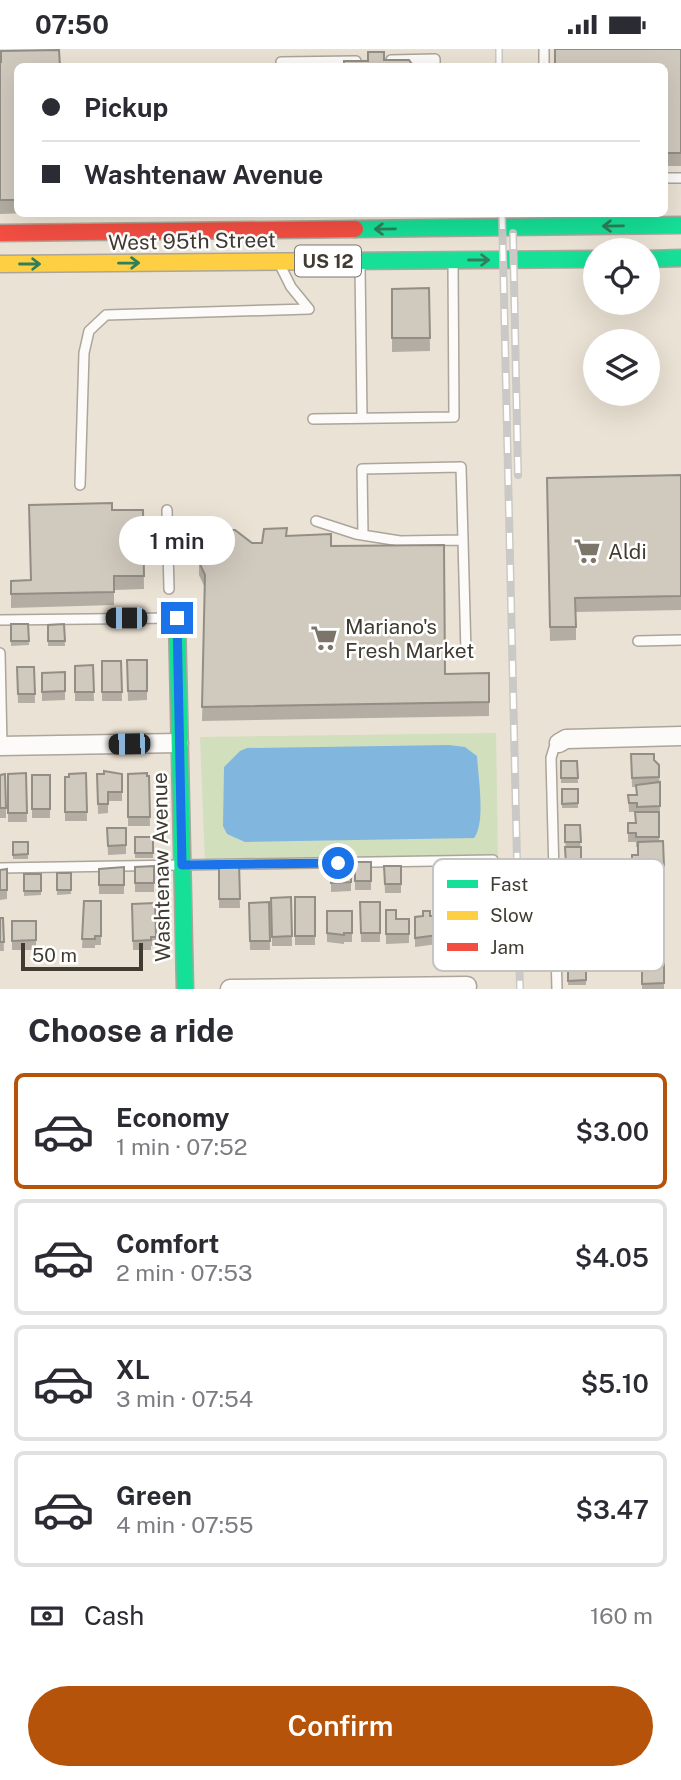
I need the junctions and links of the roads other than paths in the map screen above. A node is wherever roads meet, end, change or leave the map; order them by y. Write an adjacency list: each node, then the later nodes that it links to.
1 (381, 60): 4 (lane)
2 (368, 61): 3 (lane)
3 (281, 63)
4 (435, 63)
5 (681, 225): 6 (main road, West 95th Street / US 12, one-way to 6)
6 (0, 233)
7 (660, 258): 8 (main road)
8 (681, 258)
9 (583, 259): 10 (main road, West 95th Street / US 12, one-way to 9)
10 (453, 260): 12 (main road, West 95th Street / US 12); 14 (lane)
11 (279, 261): 12 (main road, West 95th Street / US 12); 13 (main road, West 95th Street / US 12, one-way to 11); 16 (lane)
12 (360, 261): 14 (lane)
13 (0, 264)
14 (362, 418): 15 (lane)
15 (313, 419)
16 (80, 485)
17 (167, 510): 21 (lane)
18 (316, 521): 19 (lane)
19 (363, 535): 20 (lane); 20 (lane)
20 (463, 540): 27 (lane)
21 (169, 589)
22 (177, 618): 23 (lane); 29 (main road, Washtenaw Avenue)
23 (0, 620)
24 (681, 640): 25 (lane)
25 (638, 641)
26 (0, 653): 31 (lane)
27 (466, 653)
28 (681, 736): 30 (street)
29 (179, 743): 31 (street); 34 (main road, Washtenaw Avenue)
30 (559, 743): 32 (lane)
31 (1, 746)
32 (554, 859)
33 (433, 861): 34 (lane)
34 (182, 865): 35 (lane); 38 (main road, Washtenaw Avenue)
35 (0, 868)
36 (557, 971): 40 (lane)
37 (467, 986): 39 (street)
38 (185, 989)
39 (230, 989)
40 (557, 989)

